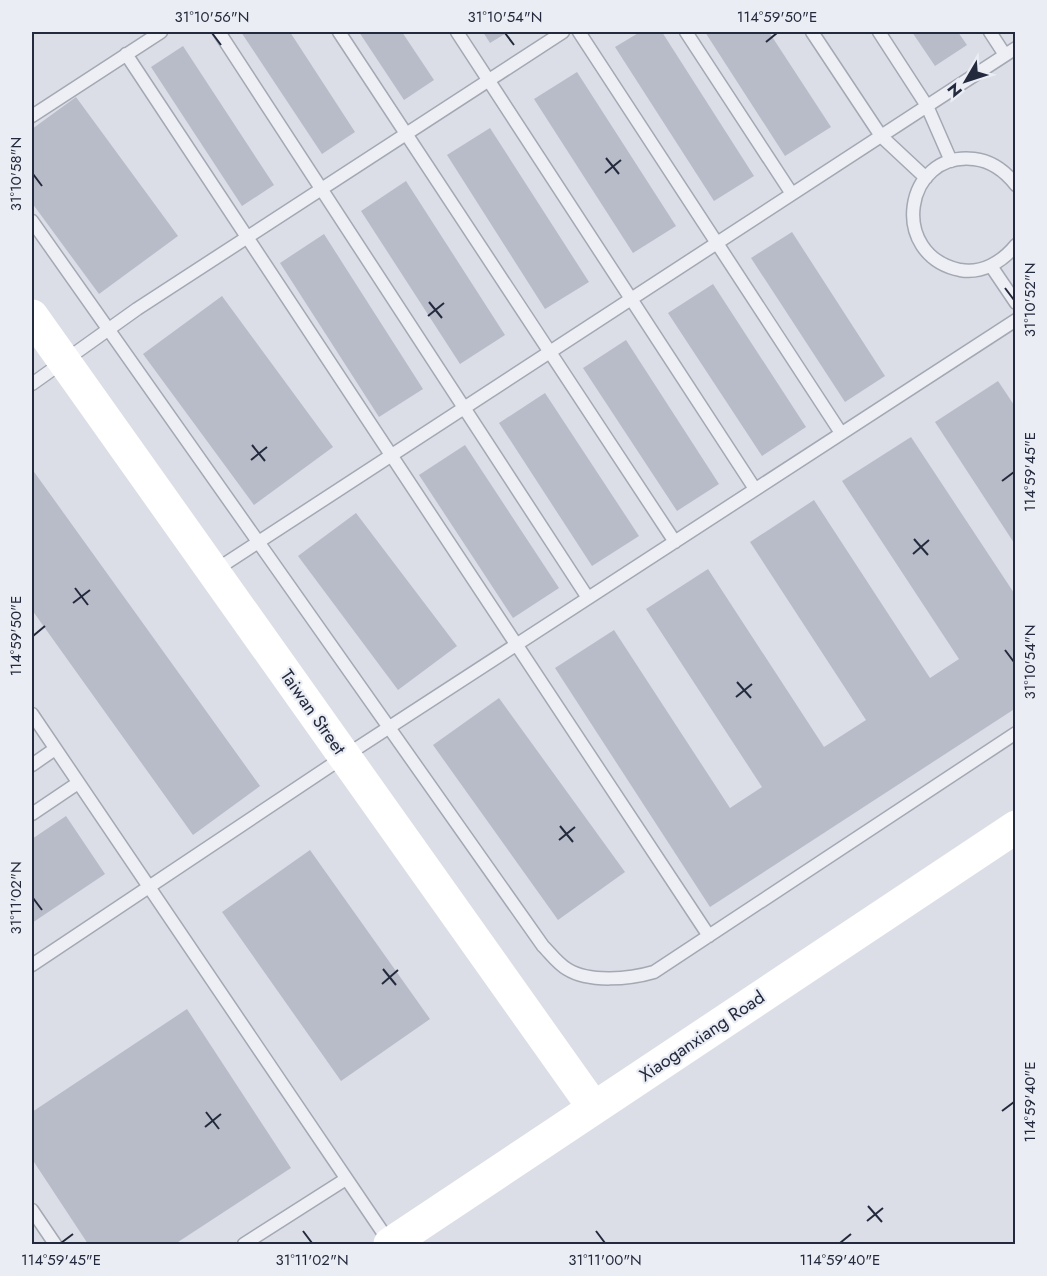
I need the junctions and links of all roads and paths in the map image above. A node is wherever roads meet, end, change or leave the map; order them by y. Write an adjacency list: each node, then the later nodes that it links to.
1 (161, 32): 12 (lane)
2 (219, 32): 21 (lane)
3 (339, 32): 16 (lane)
4 (457, 32): 13 (lane)
5 (563, 32): 13 (lane)
6 (579, 32): 25 (lane)
7 (686, 32): 22 (lane)
8 (812, 32): 17 (lane)
9 (879, 32): 14 (lane)
10 (990, 32): 11 (lane)
11 (1010, 52): 14 (lane)
12 (126, 54): 15 (lane); 24 (lane)
13 (488, 80): 16 (lane); 28 (lane)
14 (927, 106): 17 (lane); 18 (lane)
15 (32, 116)
16 (406, 134): 21 (lane); 33 (lane)
17 (880, 136): 19 (lane); 22 (lane)
18 (951, 161): 19 (lane); 20 (lane)
19 (926, 178): 27 (lane)
20 (1016, 185)
21 (321, 189): 24 (lane); 36 (lane)
22 (792, 194): 25 (lane)
23 (32, 221): 32 (lane)
24 (247, 237): 32 (lane); 38 (lane)
25 (717, 243): 28 (lane); 37 (lane)
26 (1016, 245): 27 (lane)
27 (991, 266): 29 (lane)
28 (631, 299): 33 (lane); 39 (lane)
29 (1016, 303)
30 (32, 316): 34 (main road, Taiwan Street)
31 (1016, 320): 37 (lane)
32 (108, 330): 34 (lane); 40 (lane)
33 (549, 352): 36 (lane); 41 (lane)
34 (63, 361): 35 (lane); 42 (main road, Taiwan Street)
35 (32, 384)
36 (464, 407): 38 (lane); 43 (lane)
37 (841, 434): 39 (lane)
38 (391, 455): 40 (lane); 44 (lane)
39 (755, 489): 41 (lane)
40 (258, 542): 42 (lane); 46 (lane)
41 (675, 542): 43 (lane)
42 (213, 571): 49 (main road, Taiwan Street)
43 (588, 598): 44 (lane)
44 (516, 645): 46 (lane); 55 (lane)
45 (32, 714): 48 (lane)
46 (389, 728): 49 (lane); 55 (lane)
47 (1016, 733): 55 (lane)
48 (55, 750): 50 (lane); 51 (lane)
49 (345, 756): 54 (lane); 57 (main road, Taiwan Street)
50 (32, 765)
51 (78, 783): 52 (lane); 54 (lane)
52 (32, 814)
53 (1016, 827): 57 (main road, Xiaoganxiang Road)
54 (149, 887): 56 (lane); 58 (lane)
55 (709, 936)
56 (32, 965)
57 (594, 1108): 60 (main road, Xiaoganxiang Road)
58 (346, 1179): 60 (lane); 62 (lane)
59 (32, 1210): 61 (lane)
60 (390, 1244)
61 (55, 1245)
62 (244, 1245)

